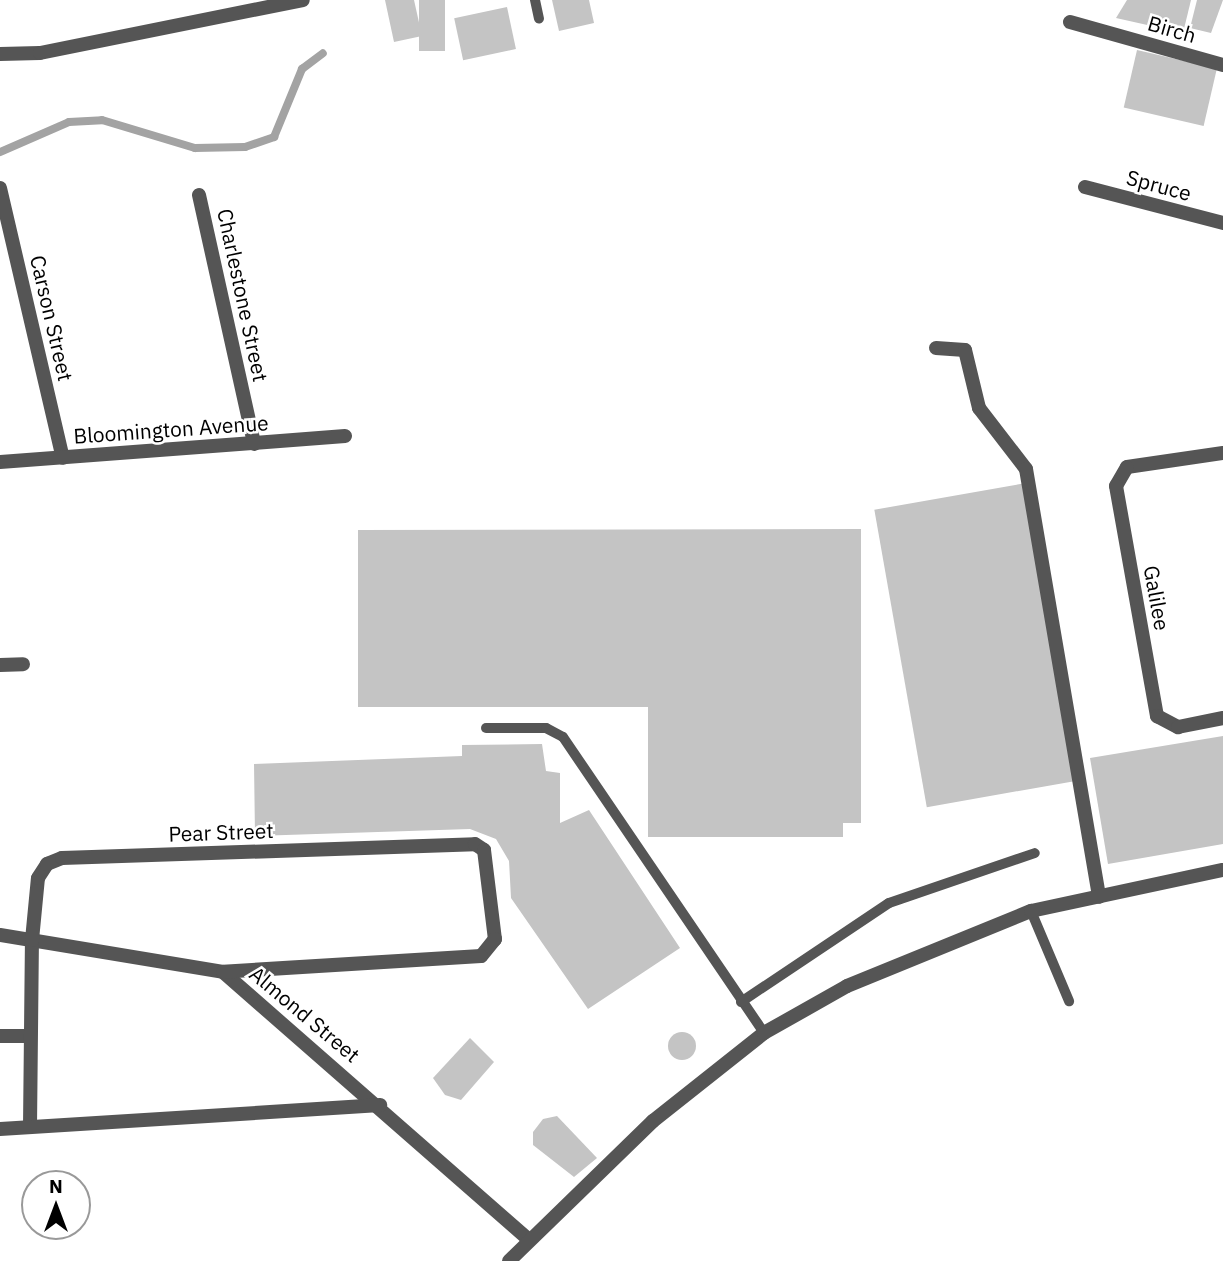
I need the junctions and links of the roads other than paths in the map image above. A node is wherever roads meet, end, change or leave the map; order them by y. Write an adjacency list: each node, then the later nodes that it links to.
1 (303, 0): 5 (street)
2 (535, 0): 3 (lane)
3 (539, 19)
4 (1070, 22): 6 (street, Birch)
5 (0, 54)
6 (1223, 65)
7 (1085, 187): 10 (street, Spruce)
8 (0, 188): 15 (street, Carson Street)
9 (200, 195): 13 (street, Charlestone Street)
10 (1223, 223)
11 (936, 348): 23 (street)
12 (345, 436): 13 (street, Bloomington Avenue)
13 (254, 444): 15 (street, Bloomington Avenue)
14 (1223, 453): 19 (street, Galilee)
15 (64, 458): 16 (street, Bloomington Avenue)
16 (0, 462)
17 (23, 664): 18 (street)
18 (0, 665)
19 (1223, 718)
20 (486, 728): 29 (lane)
21 (1035, 853): 29 (lane)
22 (1223, 870): 23 (street)
23 (1099, 897): 24 (street)
24 (1031, 911): 28 (lane); 30 (street)
25 (0, 935): 26 (street, Almond Street)
26 (32, 940): 27 (street, Almond Street); 27 (street, Pear Street); 32 (street, Pear Street)
27 (223, 972): 33 (street, Almond Street)
28 (1069, 1001)
29 (741, 1002): 30 (lane)
30 (764, 1033): 36 (street)
31 (0, 1036): 32 (street)
32 (29, 1036): 34 (street, Pear Street)
33 (380, 1105): 34 (street); 36 (street, Almond Street)
34 (30, 1127): 35 (street)
35 (0, 1129)
36 (528, 1239): 37 (street)
37 (509, 1261)

